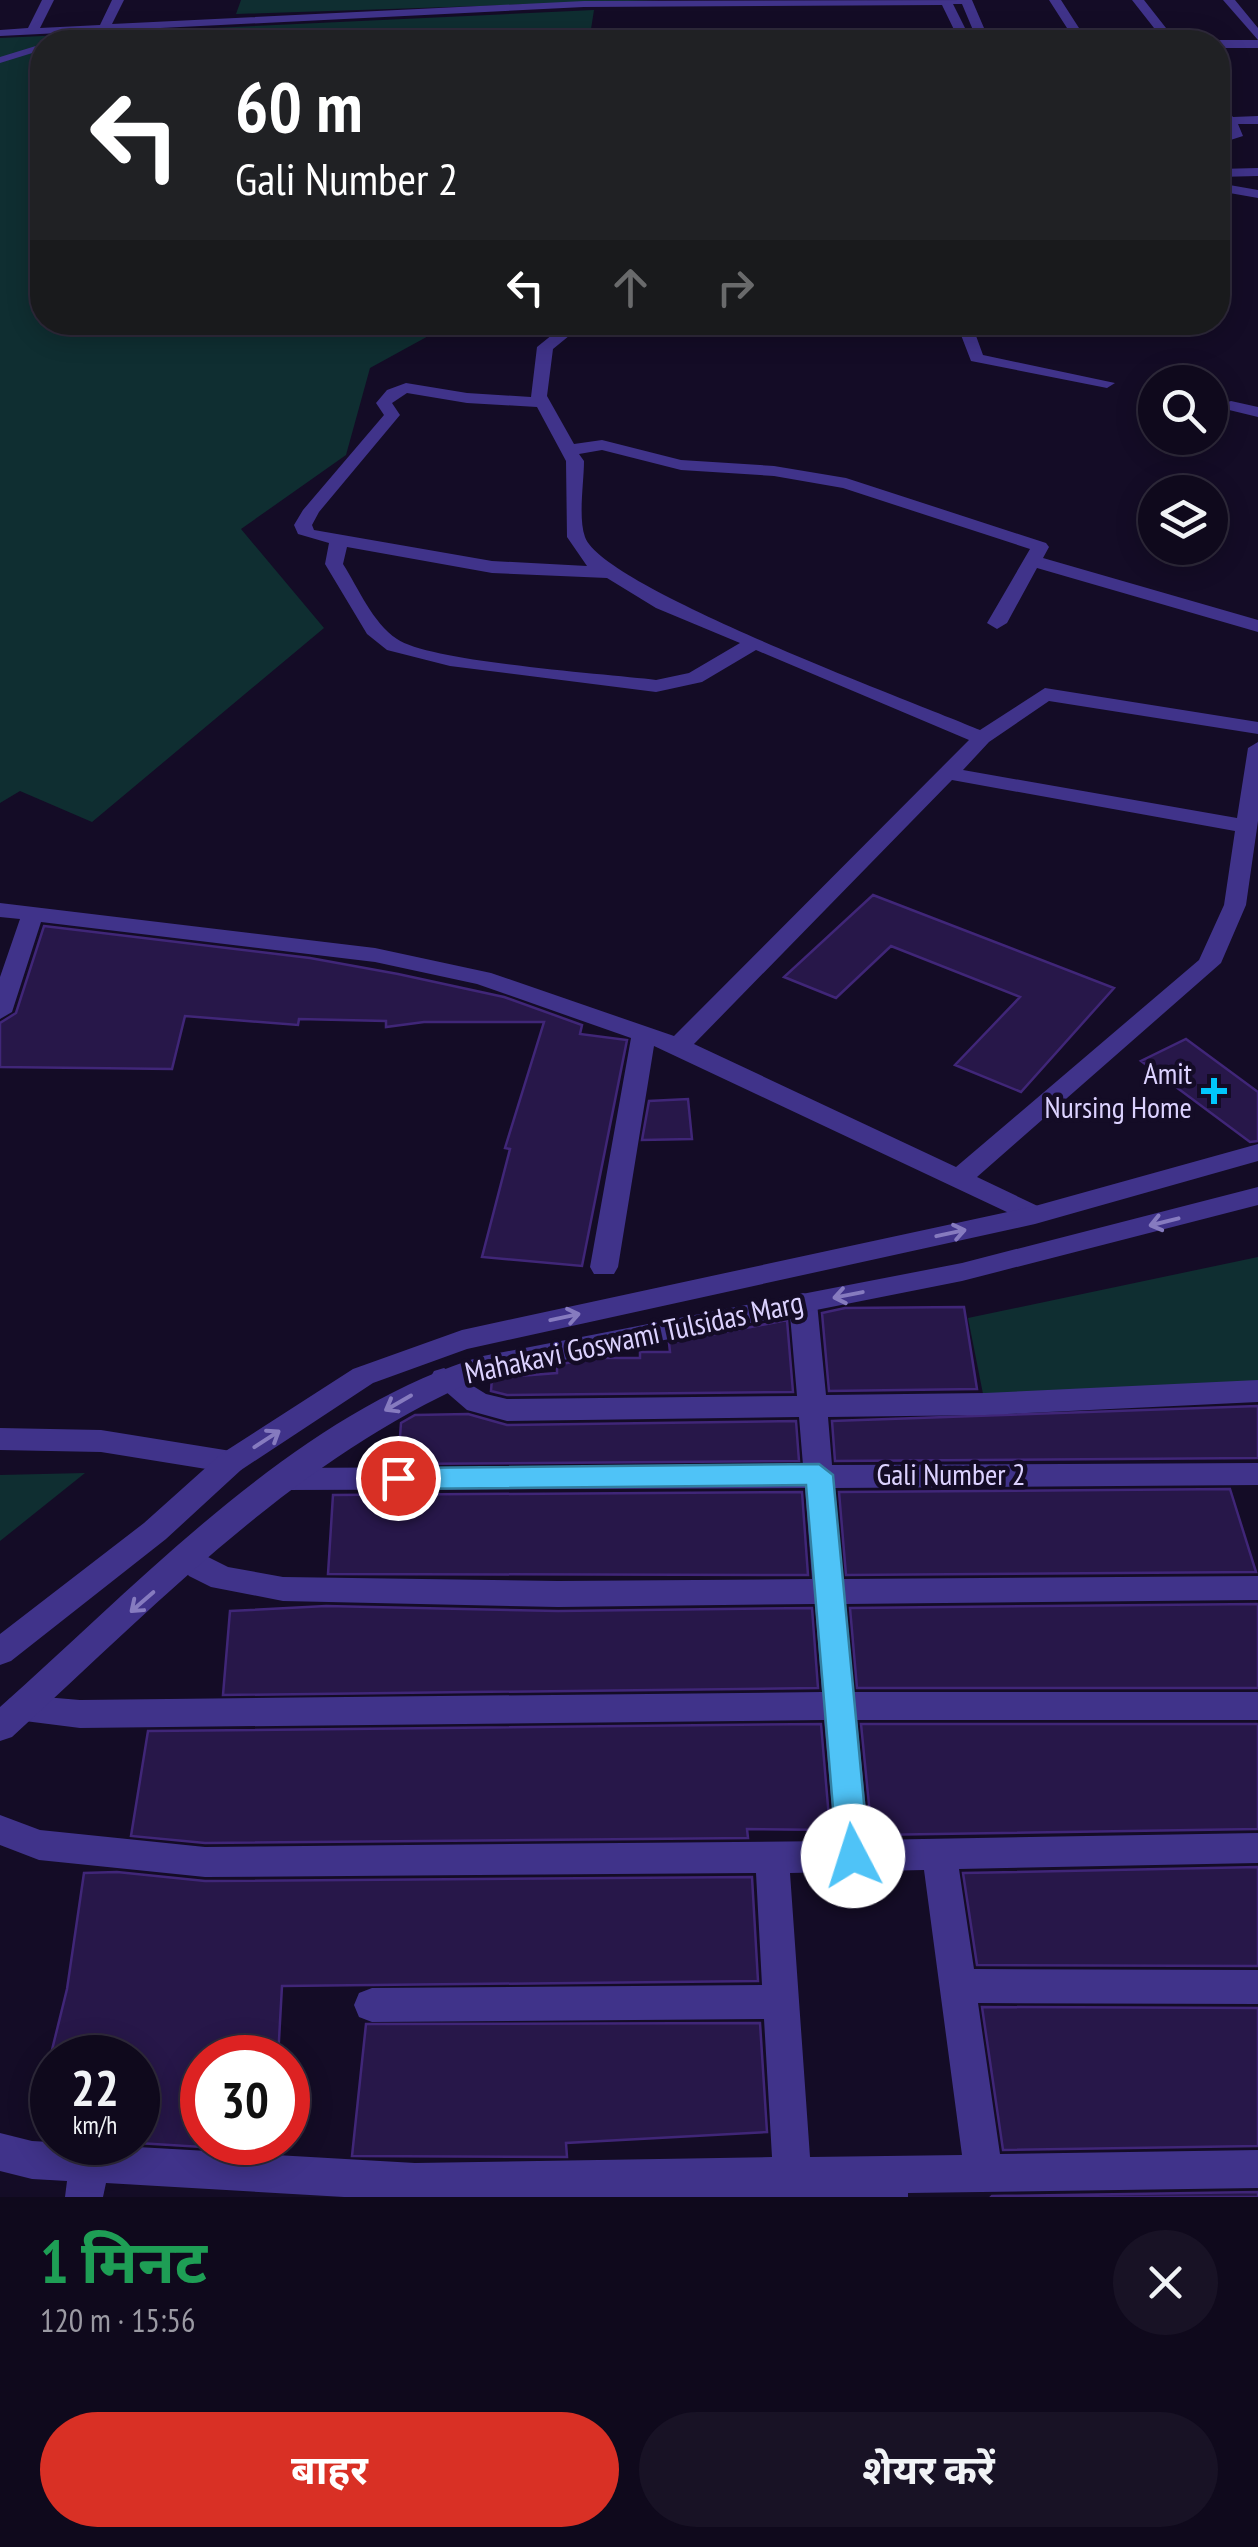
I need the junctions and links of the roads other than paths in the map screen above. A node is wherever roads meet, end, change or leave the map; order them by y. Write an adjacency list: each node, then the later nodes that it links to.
1 (48, 0): 10 (street)
2 (118, 0): 9 (street)
3 (946, 0): 4 (street); 8 (street); 13 (street)
4 (966, 0): 14 (street)
5 (1055, 0): 15 (street)
6 (1138, 0): 16 (street)
7 (1229, 0): 19 (street)
8 (166, 18): 9 (street); 12 (street)
9 (105, 27): 11 (street)
10 (33, 30)
11 (56, 30)
12 (163, 30)
13 (960, 30)
14 (979, 30)
15 (1074, 30)
16 (1162, 30)
17 (30, 32): 18 (street)
18 (0, 33)
19 (1258, 36)
20 (1230, 44): 21 (street)
21 (1258, 44)
22 (30, 50): 23 (lane)
23 (0, 60)
24 (1230, 120): 25 (street)
25 (1258, 120)
26 (1230, 172): 27 (street)
27 (1258, 172)
28 (1230, 189): 29 (street)
29 (1258, 194)
30 (561, 335): 33 (street)
31 (968, 335): 32 (street)
32 (1107, 384)
33 (541, 402): 36 (street); 37 (street)
34 (1231, 406): 35 (street)
35 (1258, 412)
36 (571, 450): 38 (street); 39 (street)
37 (346, 538): 39 (street); 42 (street)
38 (1032, 560): 40 (street); 41 (street)
39 (611, 572): 42 (street)
40 (997, 623)
41 (1258, 626)
42 (755, 643): 44 (street)
43 (1258, 728): 44 (street)
44 (982, 738): 46 (street)
45 (1258, 748): 47 (street)
46 (946, 773): 47 (street); 53 (street)
47 (1246, 826): 48 (street)
48 (1246, 906): 55 (street)
49 (0, 910): 50 (street)
50 (33, 913): 51 (street); 52 (street)
51 (0, 1012)
52 (644, 1033): 53 (street); 58 (street)
53 (678, 1046): 55 (street)
54 (1258, 1152): 57 (street, Mahakavi Goswami Tulsidas Marg)
55 (959, 1179): 57 (street)
56 (1258, 1196): 59 (street, Mahakavi Goswami Tulsidas Marg, one-way to 59)
57 (1034, 1215): 64 (street, Mahakavi Goswami Tulsidas Marg, one-way to 57)
58 (604, 1267)
59 (803, 1304): 60 (street, Mahakavi Goswami Tulsidas Marg); 62 (street)
60 (444, 1378): 62 (street); 67 (street, Mahakavi Goswami Tulsidas Marg, one-way to 67)
61 (1258, 1391): 62 (street)
62 (812, 1406): 66 (street)
63 (0, 1439): 64 (street)
64 (231, 1462): 71 (street, Mahakavi Goswami Tulsidas Marg)
65 (1258, 1474): 66 (street, Gali Number 2)
66 (819, 1475): 67 (street, Gali Number 2); 70 (street)
67 (284, 1479): 68 (street, Mahakavi Goswami Tulsidas Marg)
68 (190, 1560): 70 (street); 74 (street, Mahakavi Goswami Tulsidas Marg, one-way to 74)
69 (1258, 1588): 70 (street)
70 (828, 1592): 72 (street)
71 (0, 1652)
72 (839, 1706): 73 (street); 74 (street); 78 (street)
73 (1258, 1706)
74 (10, 1718)
75 (0, 1830): 79 (street)
76 (1258, 1848): 77 (street)
77 (940, 1854): 78 (street); 80 (street)
78 (853, 1856): 79 (street)
79 (772, 1858): 82 (street)
80 (958, 1986): 81 (street); 86 (street)
81 (1258, 1986)
82 (781, 2002): 83 (street); 87 (street)
83 (372, 2006)
84 (0, 2152): 88 (street)
85 (1258, 2168): 86 (street)
86 (984, 2170): 89 (street)
87 (792, 2174): 88 (street); 89 (street)
88 (87, 2180)
89 (887, 2185)

